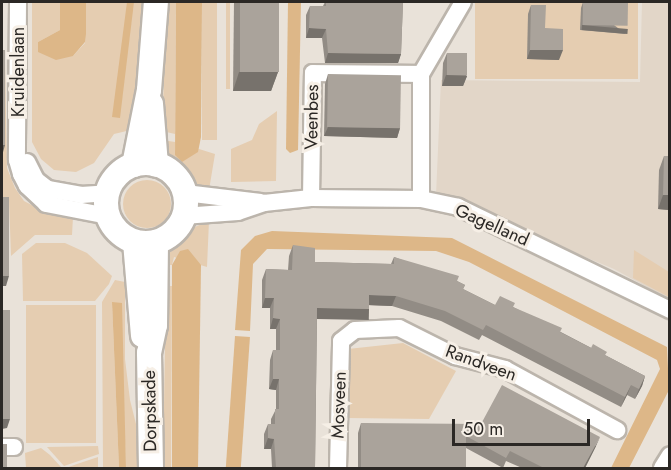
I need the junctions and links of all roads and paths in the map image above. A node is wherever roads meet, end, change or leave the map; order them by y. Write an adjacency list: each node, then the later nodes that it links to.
1 (18, 2): 5 (street, Kruidenlaan)
2 (156, 2): 6 (main road)
3 (463, 2): 4 (street)
4 (420, 74): 7 (street, Veenbes); 8 (street)
5 (18, 142): 9 (street, Kruidenlaan); 9 (street, Kruidenlaan)
6 (145, 165): 9 (main road); 10 (main road)
7 (311, 198): 8 (street, Gagelland); 10 (street, Gagelland)
8 (421, 199): 12 (street, Gagelland)
9 (108, 204): 11 (main road)
10 (184, 205): 11 (main road)
11 (145, 242): 16 (main road, Dorpskade)
12 (669, 310)
13 (341, 341): 14 (street, Randveen); 17 (street, Mosveen)
14 (617, 430)
15 (669, 454): 18 (street)
16 (151, 468)
17 (338, 468)
18 (662, 468)

